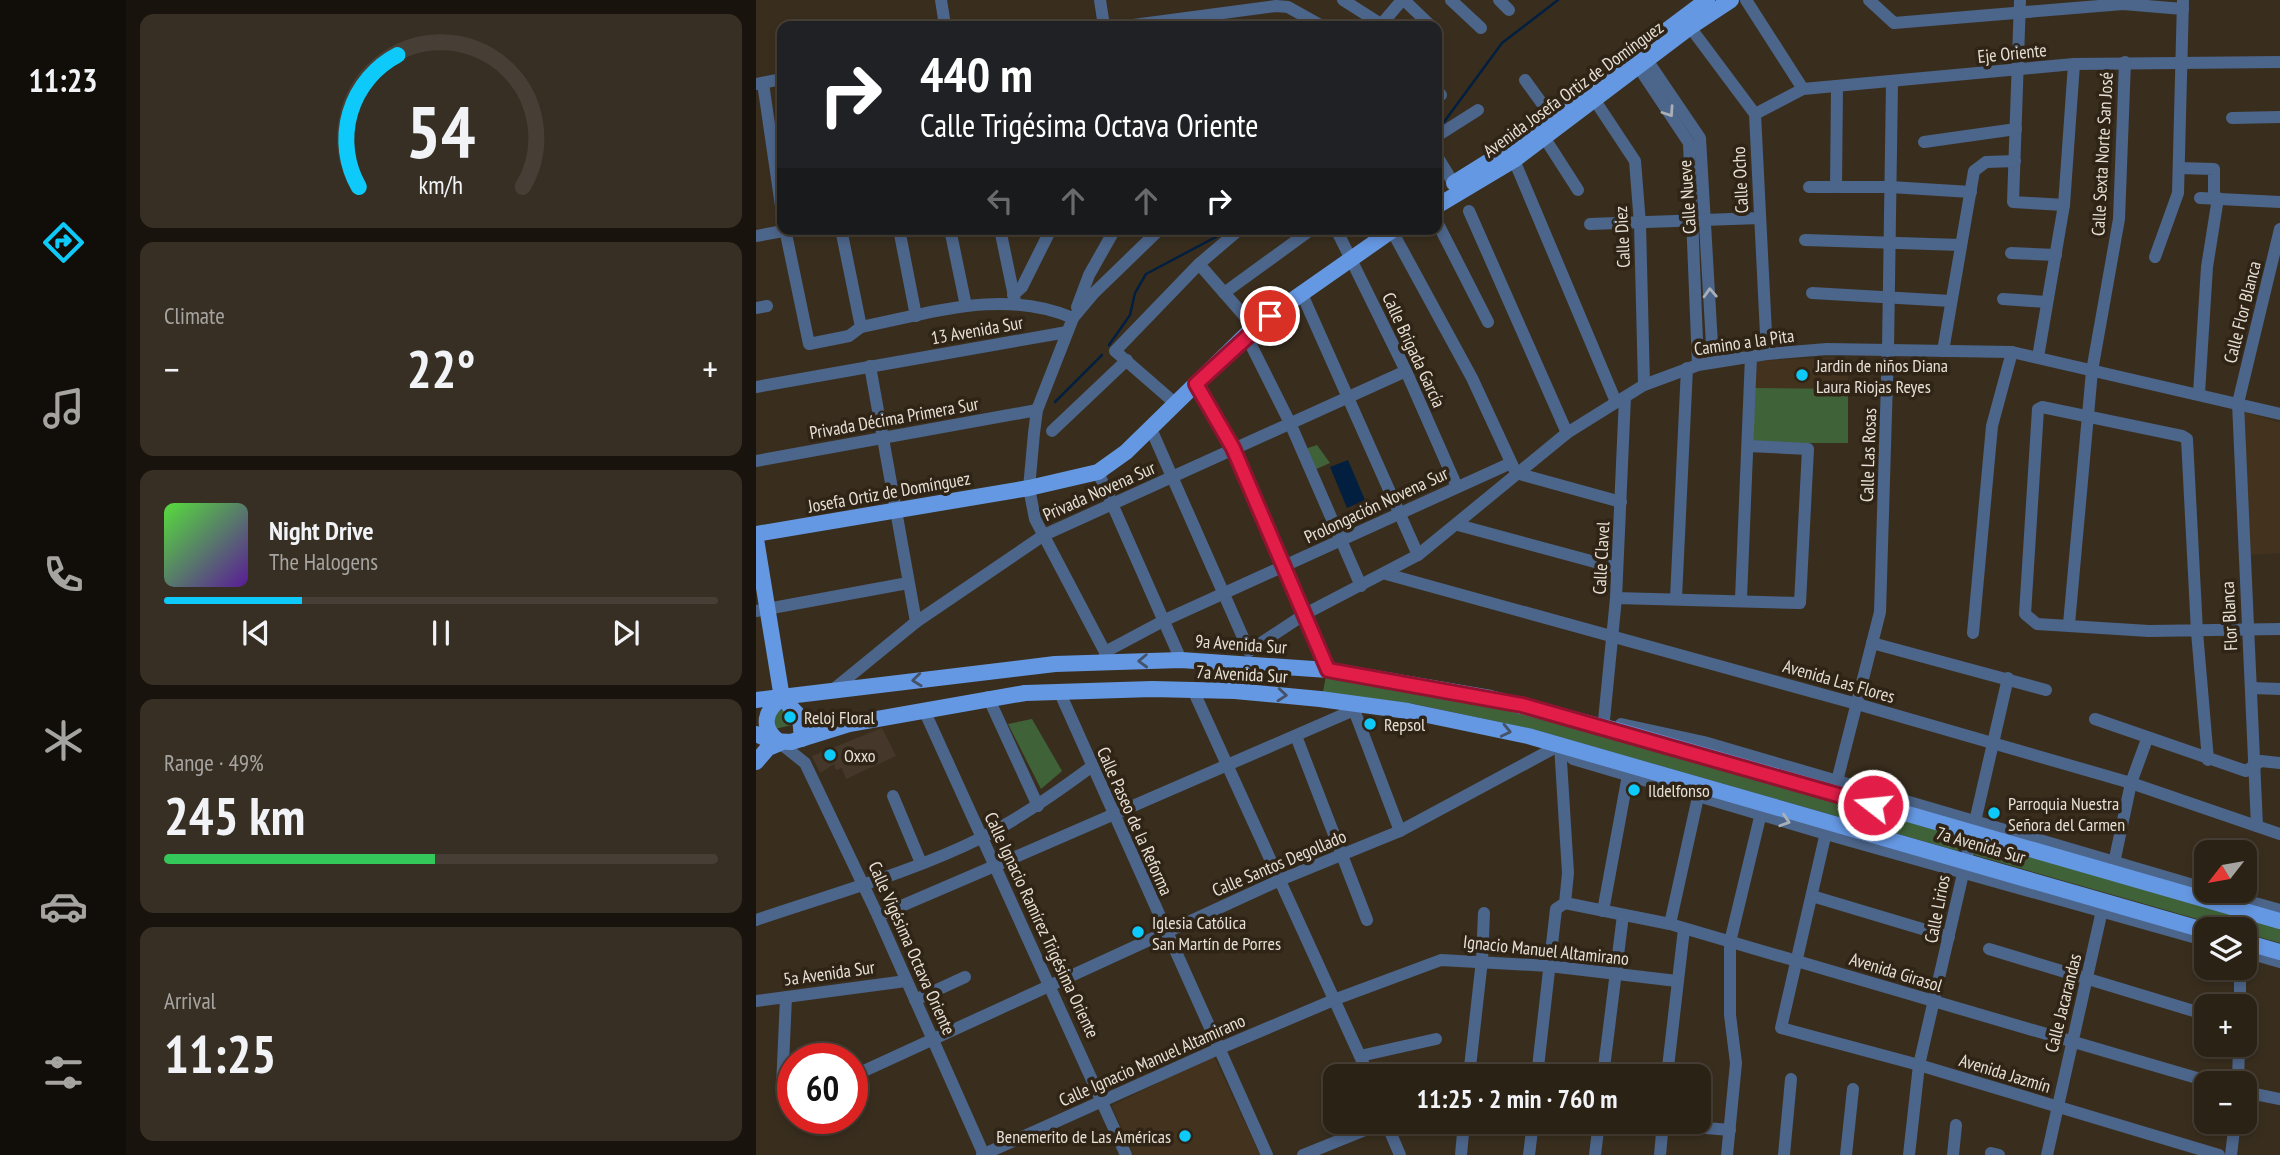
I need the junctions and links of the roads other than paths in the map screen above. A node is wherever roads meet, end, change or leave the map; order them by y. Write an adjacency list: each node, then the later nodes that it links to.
1 (941, 0): 14 (street)
2 (1100, 0): 15 (street)
3 (1343, 0): 18 (street)
4 (1403, 0): 19 (street); 20 (street)
5 (1451, 0): 22 (street)
6 (1499, 0): 13 (street)
7 (1707, 0): 23 (main road, Avenida Josefa Ortiz de Domínguez)
8 (1731, 0): 21 (main road, Avenida Josefa Ortiz de Domínguez)
9 (1746, 0): 33 (street)
10 (1869, 0): 12 (street)
11 (2183, 5): 12 (street); 25 (street)
12 (2020, 6): 28 (street)
13 (1509, 10)
14 (944, 19)
15 (1103, 21)
16 (1164, 21): 17 (street)
17 (1313, 21)
18 (1374, 21)
19 (1386, 21)
20 (1425, 21)
21 (1690, 27): 23 (main road, Avenida Josefa Ortiz de Domínguez); 36 (street)
22 (1481, 28)
23 (1639, 57): 34 (main road, Avenida Josefa Ortiz de Domínguez); 37 (main road, Avenida Josefa Ortiz de Domínguez); 63 (street, Calle Nueve); 64 (street, Calle Nueve, one-way to 64)
24 (2125, 62): 25 (street, Eje Oriente); 27 (street, Eje Oriente); 118 (street, Calle Sexta Norte San José)
25 (2181, 62): 26 (street, Eje Oriente); 47 (street)
26 (2280, 62)
27 (2074, 64): 28 (street, Eje Oriente); 60 (street)
28 (2019, 71): 30 (street, Eje Oriente); 40 (street)
29 (1525, 80): 37 (street)
30 (1892, 83): 32 (street, Eje Oriente); 52 (street, Calle Las Rosas)
31 (760, 84): 48 (street)
32 (1837, 86): 33 (street, Eje Oriente); 51 (street)
33 (1803, 89): 36 (street, Eje Oriente)
34 (1594, 100): 42 (main road, Avenida Josefa Ortiz de Domínguez); 66 (street, Calle Diez)
35 (1478, 110): 41 (street)
36 (1755, 114): 62 (street, Calle Ocho)
37 (1551, 116): 49 (main road, Avenida Josefa Ortiz de Domínguez)
38 (2280, 117): 39 (street)
39 (2232, 118)
40 (2017, 129): 43 (street); 45 (street)
41 (1442, 133)
42 (1544, 137): 44 (main road, Avenida Josefa Ortiz de Domínguez); 53 (street)
43 (1924, 142)
44 (1514, 160): 59 (main road, Avenida Josefa Ortiz de Domínguez); 124 (street)
45 (2015, 161): 55 (street); 60 (street)
46 (1442, 164): 49 (street)
47 (2179, 168): 57 (street); 90 (street)
48 (777, 184)
49 (1454, 184): 54 (main road, Avenida Josefa Ortiz de Domínguez)
50 (1809, 187): 51 (street)
51 (1836, 187): 52 (street)
52 (1890, 187): 55 (street); 85 (street, Calle Las Rosas)
53 (1578, 190)
54 (1442, 192)
55 (1970, 192): 86 (street)
56 (2200, 198): 57 (street)
57 (2216, 198): 58 (street); 122 (street)
58 (2280, 202)
59 (1442, 203)
60 (2064, 205): 88 (street)
61 (1469, 211): 133 (street)
62 (1760, 218): 63 (street); 110 (street, Calle Ocho)
63 (1706, 222): 64 (street); 114 (street, Calle Nueve, one-way to 63)
64 (1692, 223): 66 (street); 116 (street, Calle Nueve)
65 (1590, 224): 66 (street)
66 (1640, 224): 120 (street, Calle Diez)
67 (2280, 229): 125 (street, Calle Flor Blanca)
68 (777, 232): 83 (street)
69 (1442, 232): 103 (street)
70 (789, 235): 104 (street)
71 (842, 235): 104 (street)
72 (900, 235): 101 (street)
73 (951, 235): 100 (street)
74 (1001, 235): 96 (street)
75 (1048, 235): 96 (street)
76 (1112, 235): 102 (street)
77 (1154, 235): 102 (street)
78 (1233, 235): 91 (street)
79 (1304, 235): 93 (street)
80 (1340, 235): 89 (street, Calle Brigada García)
81 (1385, 235): 89 (main road)
82 (1396, 235): 138 (street)
83 (756, 236)
84 (1805, 240): 85 (street)
85 (1889, 244): 86 (street); 95 (street, Calle Las Rosas)
86 (1961, 245): 98 (street)
87 (2011, 253): 88 (street)
88 (2056, 255): 99 (street)
89 (1352, 256): 92 (main road); 117 (street, Calle Brigada García)
90 (2155, 257)
91 (1199, 264): 93 (street); 113 (street)
92 (1301, 292): 106 (main road); 123 (street)
93 (1224, 293): 106 (street)
94 (1812, 293): 95 (street)
95 (1889, 296): 98 (street); 107 (street, Calle Las Rosas)
96 (1014, 298): 100 (street); 102 (street)
97 (2003, 299): 99 (street)
98 (1951, 301): 108 (street)
99 (2047, 302): 112 (street)
100 (966, 306): 101 (street)
101 (916, 316): 104 (street)
102 (1073, 318): 105 (street)
103 (1488, 322)
104 (861, 327)
105 (1067, 331): 115 (street, 13 Avenida Sur); 127 (street)
106 (1250, 331): 119 (main road); 130 (street)
107 (1888, 348): 108 (street, Camino a la Pita); 110 (street, Camino a la Pita); 171 (street, Calle Las Rosas)
108 (1943, 351): 109 (street, Camino a la Pita)
109 (2012, 352): 112 (street, Camino a la Pita); 169 (street)
110 (1767, 354): 111 (street, Camino a la Pita)
111 (1751, 356): 114 (street, Camino a la Pita); 135 (street)
112 (2038, 357): 118 (street, Camino a la Pita)
113 (1127, 360): 126 (street); 132 (street)
114 (1713, 362): 116 (street, Camino a la Pita)
115 (870, 366): 121 (street, 13 Avenida Sur); 134 (street)
116 (1693, 367): 120 (street, Camino a la Pita); 159 (street, Calle Nueve)
117 (1406, 371): 123 (street, Privada Novena Sur); 141 (street, Calle Brigada García)
118 (2092, 371): 122 (street, Camino a la Pita); 129 (street, Calle Sexta Norte San José)
119 (1196, 384): 126 (main road); 136 (street)
120 (1644, 385): 124 (street, Camino a la Pita)
121 (756, 387)
122 (2199, 393): 125 (street, Camino a la Pita)
123 (1346, 397): 130 (street, Privada Novena Sur); 146 (street)
124 (1621, 399): 133 (street, Camino a la Pita); 143 (street, Calle Clavel)
125 (2238, 403): 128 (street, Camino a la Pita); 167 (street, Flor Blanca)
126 (1176, 404): 131 (main road)
127 (1037, 410): 134 (street, Privada Décima Primera Sur); 142 (street)
128 (2280, 414)
129 (2087, 416): 165 (street, Calle Sexta Norte San José); 165 (street); 168 (street)
130 (1290, 423): 136 (street, Privada Novena Sur); 150 (street)
131 (1151, 429): 139 (main road); 140 (street)
132 (1052, 431)
133 (1567, 433): 138 (street, Camino a la Pita)
134 (883, 438): 137 (street, Privada Décima Primera Sur); 145 (street)
135 (1748, 446): 160 (street); 160 (street)
136 (1233, 448): 140 (street, Privada Novena Sur); 152 (street)
137 (756, 461)
138 (1514, 468): 141 (street, Prolongación Novena Sur); 143 (street); 147 (street, Camino a la Pita)
139 (1098, 472): 142 (main road); 144 (street)
140 (1172, 477): 144 (street, Privada Novena Sur); 157 (street)
141 (1457, 487): 146 (street, Prolongación Novena Sur)
142 (1029, 488): 145 (main road, Josefa Ortiz de Domínguez); 148 (street)
143 (1621, 502): 153 (street, Calle Clavel)
144 (1113, 503): 148 (street, Privada Novena Sur); 163 (street)
145 (896, 509): 149 (main road, Josefa Ortiz de Domínguez); 155 (street)
146 (1400, 514): 150 (street, Prolongación Novena Sur); 151 (street)
147 (1458, 525): 151 (street, Camino a la Pita); 153 (street)
148 (1044, 535): 164 (street, Privada Novena Sur); 173 (street)
149 (756, 537): 161 (main road)
150 (1342, 541): 152 (street, Prolongación Novena Sur); 156 (street)
151 (1418, 555): 154 (street, Camino a la Pita)
152 (1284, 567): 157 (street, Prolongación Novena Sur); 162 (street)
153 (1617, 568): 158 (street, Calle Clavel)
154 (1386, 574): 156 (street, Camino a la Pita); 170 (street, Avenida Las Flores)
155 (908, 583): 161 (street); 164 (street)
156 (1361, 586): 162 (street, Camino a la Pita)
157 (1223, 596): 163 (street, Prolongación Novena Sur); 172 (street)
158 (1616, 598): 159 (street); 170 (street, Calle Clavel)
159 (1676, 598): 160 (street)
160 (1741, 599)
161 (762, 610): 184 (main road)
162 (1305, 614): 172 (street, Camino a la Pita); 175 (street)
163 (1165, 620): 173 (street, Prolongación Novena Sur); 174 (street)
164 (916, 622): 178 (street, Privada Novena Sur)
165 (2069, 624): 168 (street)
166 (2280, 629): 167 (street)
167 (2247, 630): 168 (street); 177 (street, Flor Blanca)
168 (2197, 632): 200 (street)
169 (1973, 633)
170 (1613, 637): 186 (street, Avenida Las Flores); 191 (street, Calle Clavel)
171 (1872, 643): 176 (street); 186 (street, Calle Las Rosas)
172 (1247, 657): 174 (main road, 9a Avenida Sur); 175 (main road, 9a Avenida Sur)
173 (1105, 658): 174 (main road, 9a Avenida Sur, one-way to 173); 178 (main road, 9a Avenida Sur, one-way to 178)
174 (1181, 660)
175 (1328, 670): 189 (main road, 9a Avenida Sur)
176 (2008, 678): 181 (street); 196 (street, Calle Lirios)
177 (2251, 688): 179 (street); 204 (street, Flor Blanca)
178 (834, 689): 184 (main road, 9a Avenida Sur)
179 (2280, 689)
180 (1193, 690): 182 (main road, 7a Avenida Sur); 187 (main road, 7a Avenida Sur, one-way to 187); 202 (street)
181 (2046, 690)
182 (1060, 692): 183 (main road, 7a Avenida Sur); 205 (street, Calle Paseo de la Reforma)
183 (988, 697): 188 (main road, 7a Avenida Sur); 211 (street)
184 (782, 698): 185 (main road, 9a Avenida Sur); 195 (main road); 198 (main road)
185 (756, 700)
186 (1857, 704): 196 (street, Avenida Las Flores); 207 (street, Calle Las Rosas)
187 (1355, 708): 193 (street); 197 (main road, 7a Avenida Sur, one-way to 197); 217 (street)
188 (924, 710): 195 (main road, 7a Avenida Sur); 219 (street, Calle Ignacio Ramírez Trigésima Oriente)
189 (1543, 711): 191 (street); 215 (main road, 9a Avenida Sur)
190 (2095, 719): 194 (street)
191 (1604, 720): 207 (street)
192 (756, 734): 198 (main road)
193 (1296, 736): 202 (street); 221 (street)
194 (2147, 738): 200 (street); 208 (street)
195 (802, 739): 198 (main road, 7a Avenida Sur); 199 (street)
196 (1992, 743): 208 (street, Avenida Las Flores); 215 (street, Calle Lirios)
197 (1560, 745): 206 (street); 209 (main road, 7a Avenida Sur); 217 (street, Calle Santos Degollado); 231 (street)
198 (768, 747): 199 (street); 201 (main road)
199 (802, 758): 228 (street, Calle Vigésima Octava Oriente)
200 (2208, 760): 204 (street)
201 (756, 762)
202 (1228, 763): 213 (street); 227 (street)
203 (2280, 763): 204 (street)
204 (2254, 766): 214 (street, Flor Blanca)
205 (1091, 767): 211 (street); 213 (street, Calle Paseo de la Reforma)
206 (1628, 775): 209 (street); 235 (street)
207 (1837, 781): 215 (street)
208 (2131, 783): 214 (street, Avenida Las Flores); 224 (street)
209 (1700, 790): 212 (street); 216 (main road, 7a Avenida Sur); 242 (street)
210 (892, 796): 223 (street)
211 (1038, 806): 219 (street)
212 (1761, 813): 216 (street, one-way to 216); 248 (street)
213 (1114, 817): 225 (street); 245 (street, Calle Paseo de la Reforma)
214 (2257, 826): 218 (street, Avenida Las Flores)
215 (1972, 827): 220 (street); 222 (main road, 9a Avenida Sur); 226 (street, Calle Lirios)
216 (1828, 828): 226 (main road, 7a Avenida Sur); 230 (street)
217 (1400, 831): 221 (street, Calle Santos Degollado)
218 (2280, 834)
219 (982, 837): 223 (street); 225 (street, Calle Ignacio Ramírez Trigésima Oriente)
220 (2073, 852): 222 (main road); 224 (street)
221 (1341, 855): 227 (street, Calle Santos Degollado); 240 (street)
222 (2056, 857): 241 (main road, 9a Avenida Sur)
223 (921, 863): 228 (street)
224 (2114, 863): 229 (street)
225 (996, 866): 238 (street); 262 (street, Calle Ignacio Ramírez Trigésima Oriente)
226 (1963, 866): 233 (main road, 7a Avenida Sur); 246 (street, Calle Lirios)
227 (1280, 880): 245 (street, Calle Santos Degollado); 264 (street)
228 (863, 885): 238 (street, Calle Vigésima Octava Oriente); 239 (street)
229 (2194, 886)
230 (1811, 897): 246 (street); 254 (street)
231 (1565, 903): 235 (street, Avenida Girasol); 256 (street)
232 (2255, 903): 234 (street)
233 (2103, 906): 243 (main road, 7a Avenida Sur); 247 (street); 259 (street, Calle Jacarandas)
234 (2280, 910)
235 (1603, 911): 237 (street, Avenida Girasol)
236 (1484, 913): 253 (street)
237 (1623, 915): 242 (street, Avenida Girasol); 257 (street)
238 (878, 916): 260 (street, Calle Vigésima Octava Oriente)
239 (756, 920)
240 (1367, 920)
241 (2280, 921)
242 (1670, 925): 244 (street, Avenida Girasol)
243 (2194, 928)
244 (1684, 929): 248 (street, Avenida Girasol); 261 (street)
245 (1166, 933): 262 (street, Calle Santos Degollado); 273 (street, Calle Paseo de la Reforma)
246 (1950, 937): 267 (street, Calle Lirios)
247 (2194, 937)
248 (1730, 942): 254 (street, Avenida Girasol); 291 (street)
249 (2257, 945): 251 (main road)
250 (1989, 949): 259 (street)
251 (2280, 952)
252 (2257, 955): 255 (street)
253 (1482, 960): 256 (street, Ignacio Manuel Altamirano); 264 (street, Ignacio Manuel Altamirano); 276 (street)
254 (1796, 961): 267 (street, Avenida Girasol); 280 (street, Avenida Jazmín)
255 (2280, 961)
256 (1549, 966): 257 (street, Ignacio Manuel Altamirano); 277 (street)
257 (1614, 974): 261 (street, Ignacio Manuel Altamirano); 278 (street)
258 (965, 977): 265 (street)
259 (2087, 980): 268 (street); 271 (street, Calle Jacarandas)
260 (906, 981): 263 (street, 5a Avenida Sur); 265 (street, Calle Vigésima Octava Oriente)
261 (1677, 981): 279 (street)
262 (1050, 984): 269 (street, Calle Santos Degollado); 287 (street, Calle Ignacio Ramírez Trigésima Oriente)
263 (786, 997): 266 (street, 5a Avenida Sur); 272 (street)
264 (1336, 999): 273 (street, Calle Ignacio Manuel Altamirano); 274 (street)
265 (915, 1000): 269 (street, Calle Vigésima Octava Oriente)
266 (756, 1001)
267 (1934, 1002): 271 (street, Avenida Girasol); 280 (street, Calle Lirios)
268 (2194, 1011)
269 (931, 1038): 281 (street, Calle Santos Degollado); 299 (street, Calle Vigésima Octava Oriente)
270 (1436, 1039): 274 (street)
271 (2071, 1041): 282 (street, Avenida Girasol); 288 (street, Calle Jacarandas)
272 (784, 1043)
273 (1218, 1049): 287 (street, Calle Ignacio Manuel Altamirano); 301 (street, Calle Paseo de la Reforma)
274 (1360, 1056): 275 (street)
275 (1363, 1064)
276 (1470, 1064)
277 (1539, 1064)
278 (1604, 1064)
279 (1668, 1064)
280 (1919, 1065): 288 (street, Avenida Jazmín); 311 (street, Calle Lirios)
281 (868, 1069)
282 (2194, 1077)
283 (1791, 1079): 309 (street)
284 (1853, 1089): 310 (street)
285 (2257, 1094): 286 (street)
286 (2280, 1099)
287 (1103, 1102): 299 (street, Calle Ignacio Manuel Altamirano); 300 (street, Calle Ignacio Ramírez Trigésima Oriente)
288 (2056, 1107): 313 (street, Calle Jacarandas); 314 (street, Avenida Jazmín)
289 (1956, 1125): 312 (street)
290 (1711, 1128): 291 (street)
291 (1730, 1130): 308 (street)
292 (1356, 1134): 302 (street)
293 (1391, 1134): 303 (street)
294 (1463, 1134): 304 (street)
295 (1532, 1134): 305 (street)
296 (1598, 1134): 306 (street)
297 (1662, 1134): 307 (street)
298 (2234, 1134): 315 (street)
299 (984, 1155)
300 (1126, 1155)
301 (1267, 1155)
302 (1303, 1155)
303 (1400, 1155)
304 (1461, 1155)
305 (1529, 1155)
306 (1595, 1155)
307 (1660, 1155)
308 (1727, 1155)
309 (1784, 1155)
310 (1846, 1155)
311 (1909, 1155)
312 (1953, 1155)
313 (2047, 1155)
314 (2219, 1155)
315 (2231, 1155)

